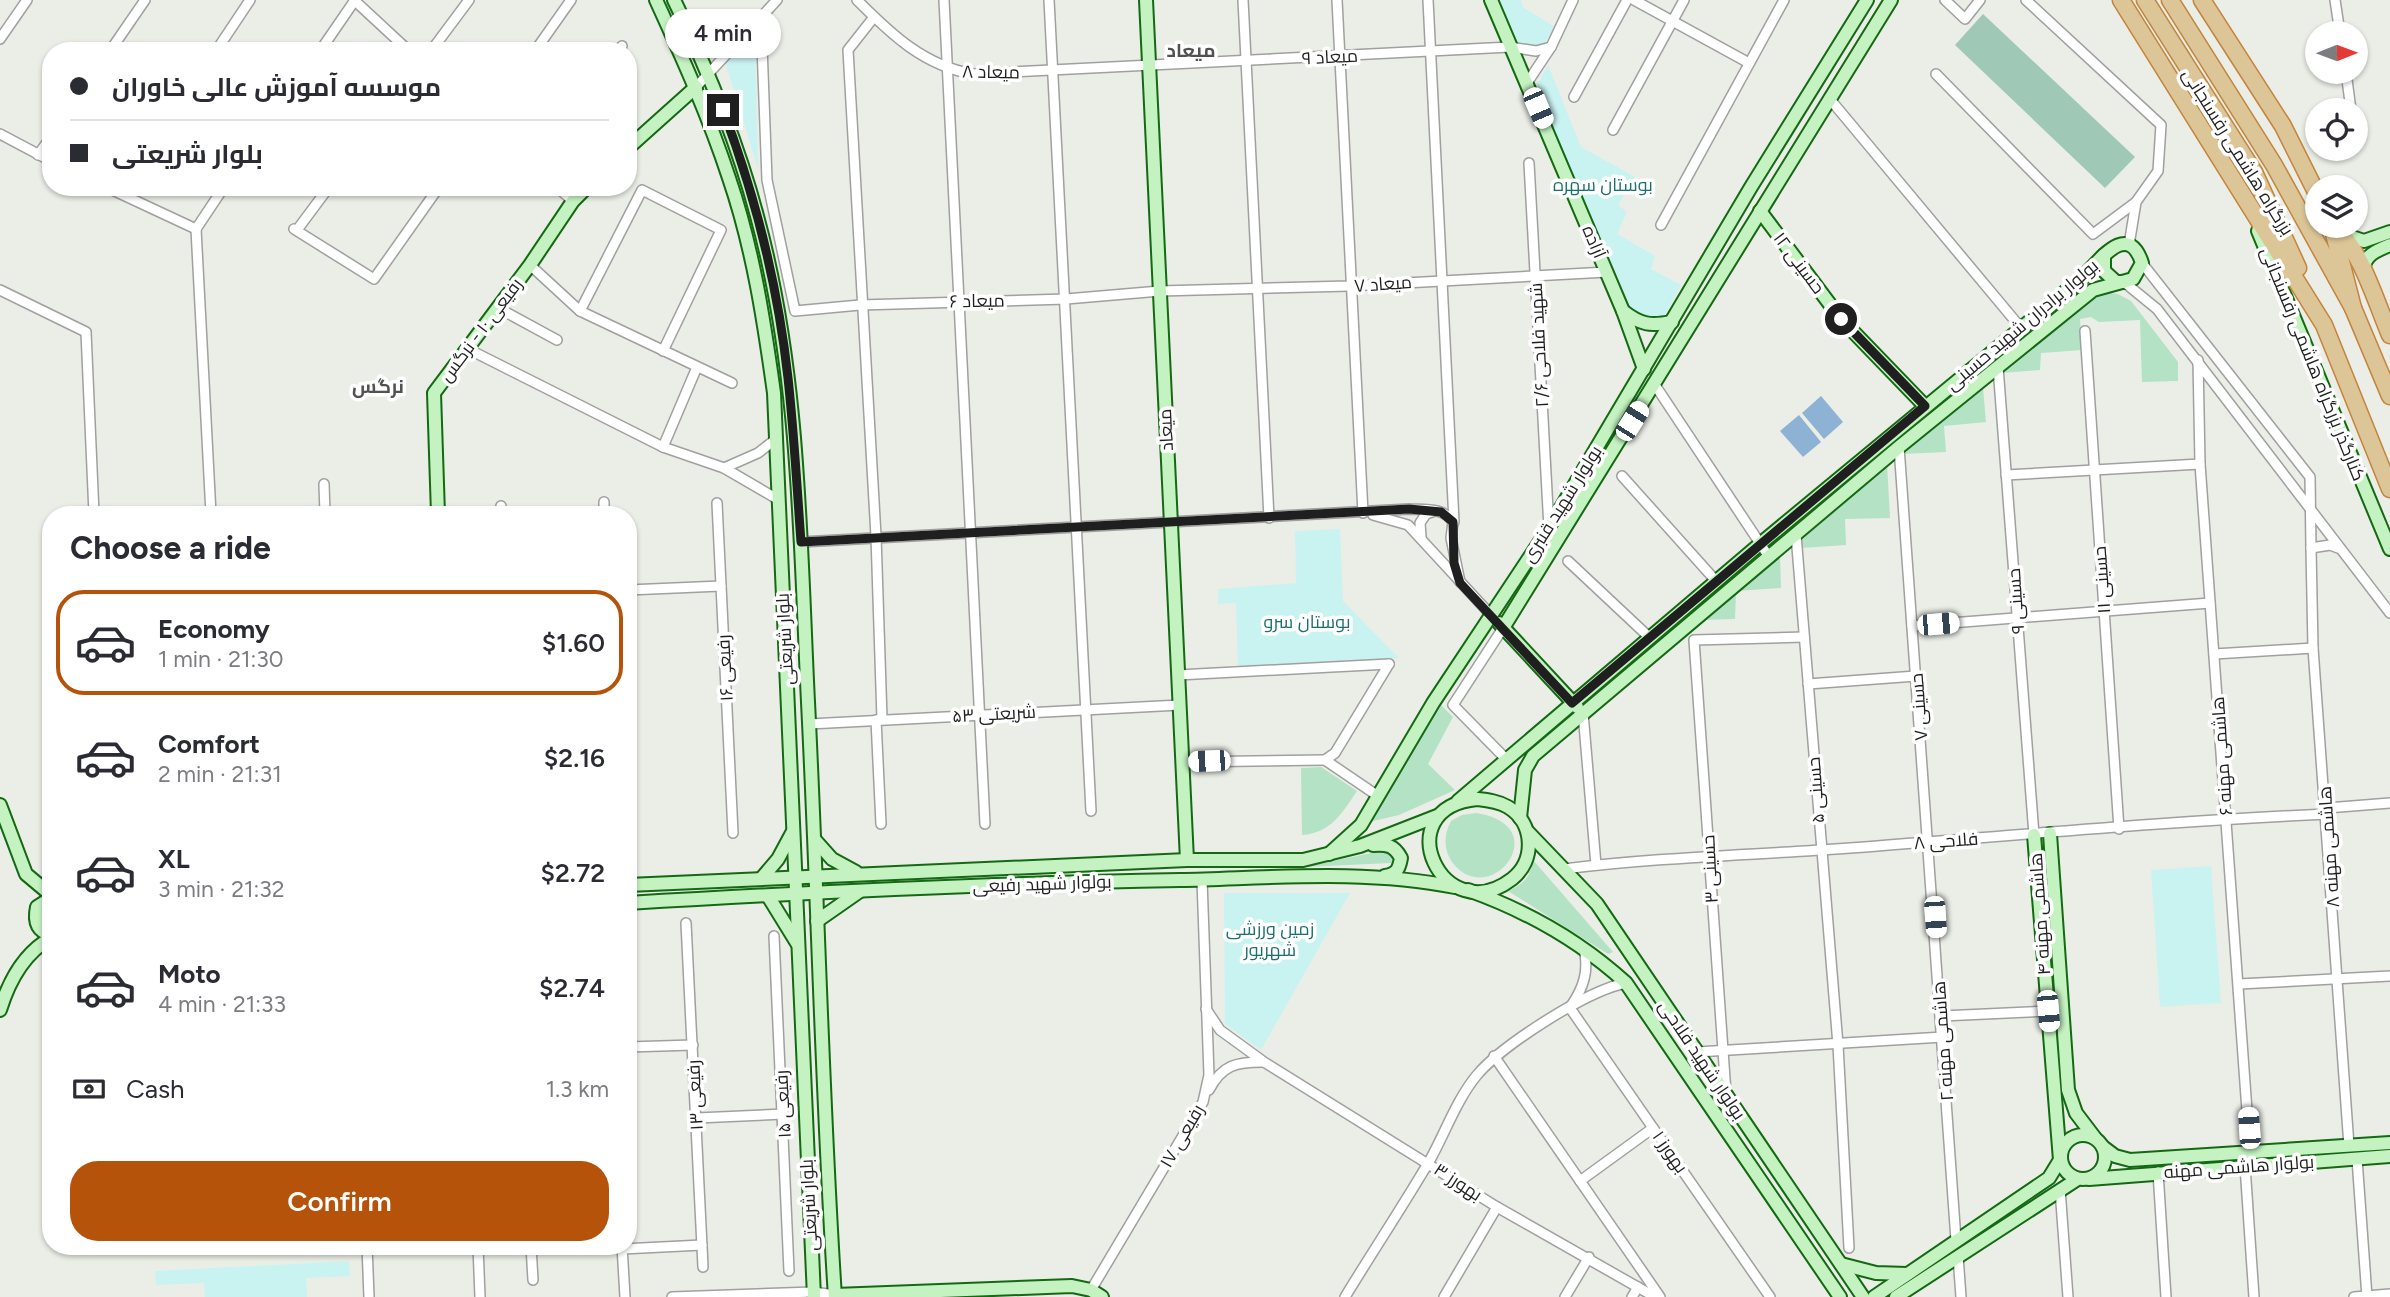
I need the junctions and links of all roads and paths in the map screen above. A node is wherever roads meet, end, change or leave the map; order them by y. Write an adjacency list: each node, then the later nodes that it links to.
1 (27, 0): 37 (street)
2 (145, 0): 38 (street)
3 (250, 0): 39 (street)
4 (355, 0): 40 (street); 41 (street)
5 (469, 0): 42 (street)
6 (571, 0): 43 (street)
7 (656, 0): 56 (main road, بلوار شریعتی)
8 (674, 0): 53 (main road, بلوار شریعتی)
9 (777, 0): 34 (street)
10 (858, 0): 33 (street, میعاد ۸)
11 (944, 0): 51 (street)
12 (1049, 0): 52 (street)
13 (1146, 0): 50 (main road, میعاد)
14 (1242, 0): 48 (street)
15 (1337, 0): 47 (street)
16 (1428, 0): 46 (street)
17 (1490, 0): 44 (main road, آزاده)
18 (1573, 0): 45 (street)
19 (1627, 0): 58 (street)
20 (1634, 0): 35 (street)
21 (1684, 0): 35 (street)
22 (1784, 0): 49 (street)
23 (1867, 0): 57 (main road, بولوار شهید قنبری)
24 (1891, 0): 59 (main road, بولوار شهید قنبری)
25 (1945, 0): 26 (street)
26 (1980, 0)
27 (2026, 0): 76 (street)
28 (2121, 0): 68 (highway, بزرگراه هاشمی رفسنجانی)
29 (2145, 0): 106 (highway, بزرگراه هاشمی رفسنجانی)
30 (2170, 0): 102 (highway, بزرگراه هاشمی رفسنجانی)
31 (2202, 0): 67 (highway)
32 (2335, 0): 36 (street)
33 (874, 17): 51 (street, میعاد ۸); 100 (street)
34 (761, 19): 53 (street); 100 (street, میعاد ۶)
35 (1672, 21): 49 (street); 60 (street)
36 (2338, 21)
37 (0, 39)
38 (116, 42)
39 (222, 42)
40 (326, 42)
41 (399, 42)
42 (438, 42)
43 (541, 42)
44 (1510, 47): 45 (street, میعاد ۹); 46 (street, میعاد ۹); 55 (main road, آزاده)
45 (1550, 47): 55 (street)
46 (1432, 51): 47 (street, میعاد ۹); 92 (street)
47 (1339, 57): 48 (street, میعاد ۹); 94 (street)
48 (1246, 61): 50 (street, میعاد ۹); 95 (street)
49 (1749, 64): 78 (street)
50 (1149, 66): 52 (street, میعاد ۸); 97 (main road, میعاد)
51 (947, 70): 52 (street, میعاد ۸); 99 (street)
52 (1051, 71): 98 (street)
53 (709, 72): 56 (street); 153 (main road, بلوار شریعتی)
54 (1936, 74): 76 (street)
55 (1527, 83): 89 (main road, آزاده)
56 (696, 87): 62 (main road); 121 (main road, بلوار شریعتی)
57 (1812, 88): 59 (main road); 105 (main road, بولوار شهید قنبری)
58 (1574, 97)
59 (1829, 98): 77 (main road, بولوار شهید قنبری); 107 (street)
60 (1613, 130)
61 (0, 135): 64 (street)
62 (637, 140)
63 (42, 149): 64 (street)
64 (38, 155): 65 (street)
65 (42, 157)
66 (1529, 163): 91 (street, شهید فلاحی ۲/۶)
67 (2308, 175)
68 (2232, 180): 106 (highway, بزرگراه هاشمی رفسنجانی); 157 (main road, کنارگذر بزرگراه هاشمی رفسنجانی)
69 (133, 196): 79 (street)
70 (217, 196): 79 (street)
71 (322, 196): 72 (street)
72 (433, 196)
73 (567, 196): 75 (street)
74 (578, 196): 75 (main road, رفیعی ۱۰ - نرگس)
75 (573, 201): 88 (main road, رفیعی ۱۰ - نرگس)
76 (2136, 202): 84 (street)
77 (1760, 211): 118 (main road, بولوار شهید قنبری); 120 (main road, حسینی ۱۲)
78 (1661, 225)
79 (197, 229): 136 (street)
80 (2390, 232): 83 (main road)
81 (2339, 238): 102 (highway, بزرگراه هاشمی رفسنجانی)
82 (2342, 238): 90 (highway)
83 (2357, 238)
84 (2129, 245): 86 (main road); 87 (main road)
85 (2390, 245): 90 (main road)
86 (2104, 255): 93 (main road); 107 (main road, بولوار برادران شهید حسینی)
87 (2142, 263): 93 (main road); 140 (street, هاشمی مهنه ۸)
88 (530, 265): 101 (main road, رفیعی ۱۰ - نرگس); 103 (street)
89 (1607, 272): 91 (street, میعاد ۷); 104 (main road, آزاده)
90 (2364, 274): 109 (highway)
91 (1535, 275): 92 (street, میعاد ۷); 147 (street, شهید فلاحی ۲/۶)
92 (1443, 280): 94 (street, میعاد ۷); 130 (street)
93 (2124, 282): 113 (street); 115 (main road, بولوار برادران شهید حسینی)
94 (1349, 286): 95 (street, میعاد ۷); 142 (street)
95 (1257, 287): 97 (street, میعاد ۷); 143 (street)
96 (0, 290): 135 (street)
97 (1160, 290): 98 (street, میعاد ۶); 144 (main road, میعاد)
98 (1066, 299): 99 (street, میعاد ۶); 145 (street)
99 (962, 302): 100 (street, میعاد ۶); 148 (street)
100 (860, 305): 150 (street)
101 (498, 308): 110 (street); 111 (main road, رفیعی ۱۰ - نرگس)
102 (2353, 308): 119 (highway, بزرگراه هاشمی رفسنجانی)
103 (580, 311): 112 (street); 112 (street)
104 (1623, 311): 105 (main road); 116 (main road, آزاده)
105 (1672, 322): 116 (main road, بولوار شهید قنبری)
106 (2324, 325): 131 (highway, بزرگراه هاشمی رفسنجانی)
107 (2021, 328): 120 (main road, بولوار برادران شهید حسینی)
108 (2085, 331): 126 (street, حسینی ۱۱)
109 (2390, 335)
110 (557, 340)
111 (468, 349): 122 (street); 138 (main road, رفیعی ۱۰ - نرگس)
112 (663, 351): 114 (street)
113 (2198, 360): 124 (street, هاشمی مهنه ۶); 140 (street)
114 (697, 367): 117 (street); 122 (street)
115 (1998, 367): 123 (main road, بولوار برادران شهید حسینی); 127 (street, حسینی ۹)
116 (1644, 369): 147 (main road, بولوار شهید قنبری)
117 (732, 383)
118 (1655, 384): 154 (street); 170 (main road, بولوار شهید قنبری)
119 (2390, 396)
120 (1925, 406): 154 (main road, بولوار برادران شهید حسینی)
121 (776, 439): 125 (street); 132 (main road, بلوار شریعتی)
122 (663, 447): 125 (street)
123 (1899, 447): 149 (main road, بولوار برادران شهید حسینی); 169 (street, حسینی ۷)
124 (2200, 464): 126 (street); 164 (street, هاشمی مهنه ۶)
125 (724, 468): 132 (street)
126 (2095, 470): 127 (street); 165 (street, حسینی ۱۱)
127 (2006, 475): 168 (street, حسینی ۹)
128 (1622, 476): 160 (street)
129 (324, 484): 137 (street)
130 (1454, 487): 141 (street); 146 (street)
131 (2390, 489)
132 (779, 500): 200 (main road, بلوار شریعتی)
133 (604, 502): 139 (street)
134 (717, 503): 162 (street, رفیعی ۱۶)
135 (94, 506)
136 (211, 506)
137 (325, 506)
138 (438, 506)
139 (604, 506)
140 (2310, 510): 155 (street, هاشمی مهنه ۸); 156 (street)
141 (1439, 511): 142 (street); 146 (street); 152 (street)
142 (1363, 513): 143 (street); 152 (street)
143 (1269, 518): 144 (street)
144 (1171, 522): 145 (street); 175 (main road, میعاد)
145 (1076, 527): 148 (street); 180 (street)
146 (1454, 527): 151 (street)
147 (1549, 528): 167 (main road, بولوار شهید قنبری)
148 (972, 532): 150 (street); 182 (street)
149 (1796, 535): 158 (main road, بولوار برادران شهید حسینی); 171 (street, حسینی ۵)
150 (876, 536): 153 (street); 183 (street)
151 (1451, 538): 152 (street); 161 (street)
152 (1424, 541): 161 (street)
153 (801, 542): 184 (main road, بلوار شریعتی)
154 (1760, 544): 158 (street); 160 (main road, بولوار برادران شهید حسینی)
155 (2311, 548): 156 (street); 173 (street, هاشمی مهنه ۸)
156 (2338, 548): 166 (street)
157 (2390, 550)
158 (1769, 558): 181 (main road, بولوار برادران شهید حسینی)
159 (1568, 561): 172 (street)
160 (1716, 581): 172 (main road, بولوار برادران شهید حسینی)
161 (1460, 583): 167 (street)
162 (721, 586): 163 (street); 202 (street, رفیعی ۱۶)
163 (637, 590)
164 (2210, 604): 165 (street); 174 (street, هاشمی مهنه ۶)
165 (2105, 611): 168 (street); 199 (street, حسینی ۱۱)
166 (2390, 613)
167 (1492, 615): 170 (main road); 188 (main road, بولوار شهید قنبری)
168 (2017, 618): 169 (street); 204 (street, حسینی ۹)
169 (1912, 626): 176 (street, حسینی ۷)
170 (1503, 628): 178 (main road); 185 (street, بولوار شهید قنبری)
171 (1804, 637): 177 (street, حسینی ۵); 210 (street, حسینی ۳)
172 (1649, 638): 178 (main road, بولوار برادران شهید حسینی)
173 (2313, 648): 174 (street); 193 (street, هاشمی مهنه ۸)
174 (2214, 654): 196 (street, هاشمی مهنه ۶)
175 (1178, 675): 179 (main road, میعاد); 186 (street)
176 (1916, 676): 177 (street); 206 (street, حسینی ۷)
177 (1808, 684): 208 (street, حسینی ۵)
178 (1572, 703): 181 (main road); 185 (main road, بولوار برادران شهید حسینی)
179 (1180, 705): 180 (street, شریعتی ۵۳); 187 (main road, میعاد)
180 (1085, 710): 182 (street, شریعتی ۵۳); 192 (street)
181 (1583, 713): 195 (main road, بولوار برادران شهید حسینی); 212 (street)
182 (981, 715): 183 (street, شریعتی ۵۳); 198 (street)
183 (876, 720): 184 (street, شریعتی ۵۳); 197 (street)
184 (809, 724): 205 (main road, بلوار شریعتی)
185 (1506, 759): 189 (main road, بولوار برادران شهید حسینی)
186 (1325, 760): 187 (street); 188 (street)
187 (1182, 762): 211 (main road, میعاد)
188 (1378, 796): 209 (main road, بولوار شهید قنبری)
189 (1458, 801): 194 (main road); 195 (main road)
190 (2390, 803): 193 (street, فلاحی ۸)
191 (0, 805): 221 (main road)
192 (1091, 811)
193 (2327, 811): 196 (street, فلاحی ۸); 237 (street, هاشمی مهنه ۸)
194 (1437, 816): 207 (main road, بولوار شهید رفیعی); 222 (main road)
195 (1520, 818): 201 (main road)
196 (2227, 818): 199 (street, فلاحی ۸); 239 (street, هاشمی مهنه ۶)
197 (881, 824)
198 (985, 824)
199 (2119, 828): 203 (street, فلاحی ۸)
200 (793, 829): 216 (main road, بلوار شریعتی); 218 (main road)
201 (1528, 832): 213 (main road, بولوار شهید فلاحی); 222 (main road)
202 (733, 833)
203 (2050, 834): 204 (street, فلاحی ۸); 258 (main road, هاشمی مهنه ۴)
204 (2034, 835): 206 (street, فلاحی ۸); 243 (main road, هاشمی مهنه ۴)
205 (815, 840): 214 (main road); 215 (main road, بلوار شریعتی)
206 (1929, 842): 208 (street, فلاحی ۸); 244 (street, هاشمی مهنه ۲)
207 (1360, 846): 209 (main road, بولوار شهید رفیعی); 217 (main road)
208 (1821, 850): 210 (street, فلاحی ۸); 247 (street, حسینی ۵)
209 (1329, 854): 211 (main road, بولوار شهید رفیعی)
210 (1710, 855): 212 (street, فلاحی ۸); 249 (street, حسینی ۳)
211 (1187, 860): 214 (main road, بولوار شهید رفیعی)
212 (1597, 865): 213 (street, فلاحی ۸)
213 (1564, 869): 250 (main road, بولوار شهید فلاحی)
214 (860, 874): 215 (main road, بولوار شهید رفیعی)
215 (817, 876): 216 (main road, بولوار شهید رفیعی); 224 (main road, بلوار شریعتی)
216 (795, 877): 218 (main road, بولوار شهید رفیعی); 225 (main road, بلوار شریعتی)
217 (1378, 877): 219 (main road, بولوار شهید رفیعی); 222 (main road, بولوار شهید رفیعی)
218 (761, 879): 220 (main road, بولوار شهید رفیعی)
219 (1202, 880): 223 (main road, بولوار شهید رفیعی); 241 (street, رفیعی ۱۷)
220 (637, 885)
221 (42, 889)
222 (1462, 889): 235 (main road, بولوار شهید فلاحی)
223 (861, 891): 224 (main road, بولوار شهید رفیعی); 229 (main road)
224 (817, 894): 225 (main road, بولوار شهید رفیعی); 229 (main road, بلوار شریعتی)
225 (796, 895): 226 (main road, بولوار شهید رفیعی); 234 (main road, بلوار شریعتی)
226 (768, 896): 228 (main road, بولوار شهید رفیعی); 234 (main road)
227 (42, 903): 231 (main road)
228 (637, 903)
229 (817, 921): 292 (main road, بلوار شریعتی)
230 (686, 923): 246 (street, رفیعی ۱۳)
231 (42, 932)
232 (774, 936): 255 (street, رفیعی ۱۵)
233 (42, 942): 242 (main road)
234 (797, 944): 289 (main road, بلوار شریعتی)
235 (1584, 947): 238 (main road, بولوار شهید فلاحی); 240 (street)
236 (2390, 976): 237 (street)
237 (2338, 980): 239 (street); 260 (street, هاشمی مهنه ۸)
238 (1626, 983): 240 (street); 304 (main road, بولوار شهید فلاحی)
239 (2239, 984): 261 (street, هاشمی مهنه ۶)
240 (1570, 1008): 251 (street); 257 (street, بهورز ۱)
241 (1206, 1009): 252 (street, بهورز ۳); 254 (street, رفیعی ۱۷)
242 (0, 1010)
243 (2048, 1011): 244 (street); 264 (main road, هاشمی مهنه ۴)
244 (1942, 1016): 245 (street, هاشمی مهنه ۲)
245 (1944, 1037): 247 (street); 272 (street, هاشمی مهنه ۲)
246 (693, 1045): 248 (street); 256 (street, رفیعی ۱۳)
247 (1838, 1045): 249 (street); 275 (street, حسینی ۵)
248 (637, 1046)
249 (1721, 1050): 250 (street); 253 (street, حسینی ۳)
250 (1698, 1052): 253 (main road, بولوار شهید فلاحی)
251 (1494, 1056): 265 (street); 269 (street)
252 (1264, 1062): 254 (street); 265 (street, بهورز ۳)
253 (1727, 1098): 282 (main road, بولوار شهید فلاحی)
254 (1203, 1102): 288 (street, رفیعی ۱۷)
255 (783, 1114): 256 (street); 284 (street, رفیعی ۱۵)
256 (697, 1118): 273 (street, رفیعی ۱۳)
257 (1653, 1128): 269 (street); 303 (street, بهورز ۱)
258 (2099, 1142): 261 (main road, بولوار هاشمی مهنه); 264 (main road); 268 (main road)
259 (2390, 1143): 260 (main road, بولوار هاشمی مهنه)
260 (2349, 1146): 261 (main road, بولوار هاشمی مهنه)
261 (2250, 1152): 266 (street)
262 (2390, 1156): 263 (main road, بولوار هاشمی مهنه)
263 (2357, 1159): 266 (main road, بولوار هاشمی مهنه); 293 (street)
264 (2060, 1160): 268 (main road); 272 (main road, بولوار هاشمی مهنه)
265 (1428, 1163): 271 (street, بهورز ۳); 298 (street)
266 (2245, 1166): 267 (main road, بولوار هاشمی مهنه); 311 (street)
267 (2158, 1172): 268 (main road, بولوار هاشمی مهنه); 310 (street)
268 (2083, 1180): 270 (main road, بولوار هاشمی مهنه)
269 (1580, 1181): 302 (street)
270 (2060, 1189): 280 (main road, بولوار هاشمی مهنه); 309 (street)
271 (1497, 1207): 281 (street, بهورز ۳); 299 (street)
272 (1956, 1240): 286 (main road, بولوار هاشمی مهنه)
273 (702, 1245): 274 (street); 283 (street, رفیعی ۱۳)
274 (637, 1247)
275 (1849, 1248)
276 (367, 1255): 294 (street)
277 (478, 1255): 295 (street)
278 (532, 1255): 285 (street)
279 (622, 1255): 296 (street)
280 (1958, 1256): 286 (main road, بولوار هاشمی مهنه); 308 (street)
281 (1589, 1257): 287 (street, بهورز ۳); 300 (street)
282 (1841, 1264): 286 (main road); 305 (main road, بولوار شهید فلاحی)
283 (703, 1267)
284 (789, 1272)
285 (533, 1280)
286 (1910, 1285): 306 (main road, بولوار هاشمی مهنه); 307 (main road, بولوار هاشمی مهنه)
287 (1638, 1287): 301 (street); 302 (street, بهورز ۳)
288 (1096, 1293): 292 (main road)
289 (813, 1294): 291 (street); 292 (street)
290 (2390, 1294): 293 (street)
291 (754, 1296): 297 (street)
292 (835, 1296)
293 (2367, 1296): 312 (street)
294 (369, 1297)
295 (480, 1297)
296 (625, 1297)
297 (672, 1297)
298 (1345, 1297)
299 (1444, 1297)
300 (1565, 1297)
301 (1632, 1297)
302 (1658, 1297)
303 (1769, 1297)
304 (1840, 1297)
305 (1863, 1297)
306 (1874, 1297)
307 (1896, 1297)
308 (1961, 1297)
309 (2068, 1297)
310 (2166, 1297)
311 (2254, 1297)
312 (2354, 1297)

